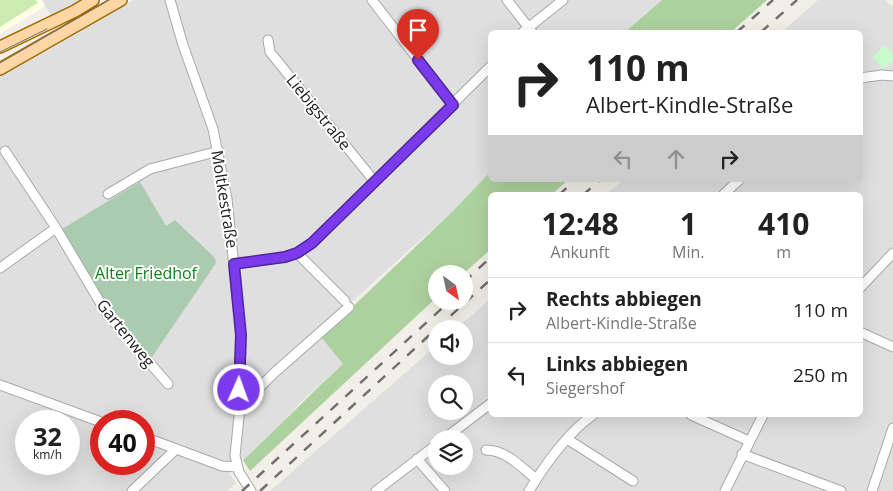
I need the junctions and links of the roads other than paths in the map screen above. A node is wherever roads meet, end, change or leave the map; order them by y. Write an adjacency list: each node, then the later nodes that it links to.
1 (93, 0): 10 (main road)
2 (121, 0): 11 (main road)
3 (170, 0): 17 (street, Moltkestraße)
4 (372, 0): 15 (street)
5 (506, 0): 7 (street)
6 (563, 0): 8 (street)
7 (527, 30)
8 (529, 30)
9 (268, 40): 18 (street, Liebigstraße)
10 (0, 47)
11 (0, 69)
12 (488, 69): 15 (street)
13 (893, 76): 14 (street)
14 (863, 78)
15 (453, 105): 18 (street)
16 (5, 151): 22 (street, Gartenweg)
17 (219, 151): 21 (street); 25 (street, Moltkestraße)
18 (375, 182): 23 (street)
19 (737, 182): 20 (street)
20 (726, 192)
21 (108, 194)
22 (56, 228): 26 (street); 30 (street, Gartenweg)
23 (297, 253): 25 (street); 32 (street)
24 (893, 253): 27 (street)
25 (234, 264): 32 (street, Moltkestraße)
26 (0, 268)
27 (863, 285)
28 (863, 333): 29 (street)
29 (893, 347)
30 (168, 384)
31 (0, 385): 37 (street)
32 (239, 402): 48 (street, Moltkestraße)
33 (488, 406): 39 (street)
34 (591, 417): 40 (street)
35 (695, 417): 41 (street)
36 (763, 417): 41 (street)
37 (90, 418)
38 (893, 428): 58 (street)
39 (456, 430)
40 (567, 439): 49 (street); 50 (street)
41 (749, 441): 46 (street)
42 (155, 442): 43 (street)
43 (176, 449): 48 (street); 51 (street)
44 (486, 450): 49 (street)
45 (428, 451): 47 (street)
46 (742, 454): 56 (street); 57 (street)
47 (417, 459): 53 (street); 54 (street)
48 (236, 466): 52 (street)
49 (536, 479): 55 (street)
50 (633, 481)
51 (132, 491)
52 (251, 491)
53 (376, 491)
54 (445, 491)
55 (529, 491)
56 (726, 491)
57 (841, 491)
58 (872, 491)

